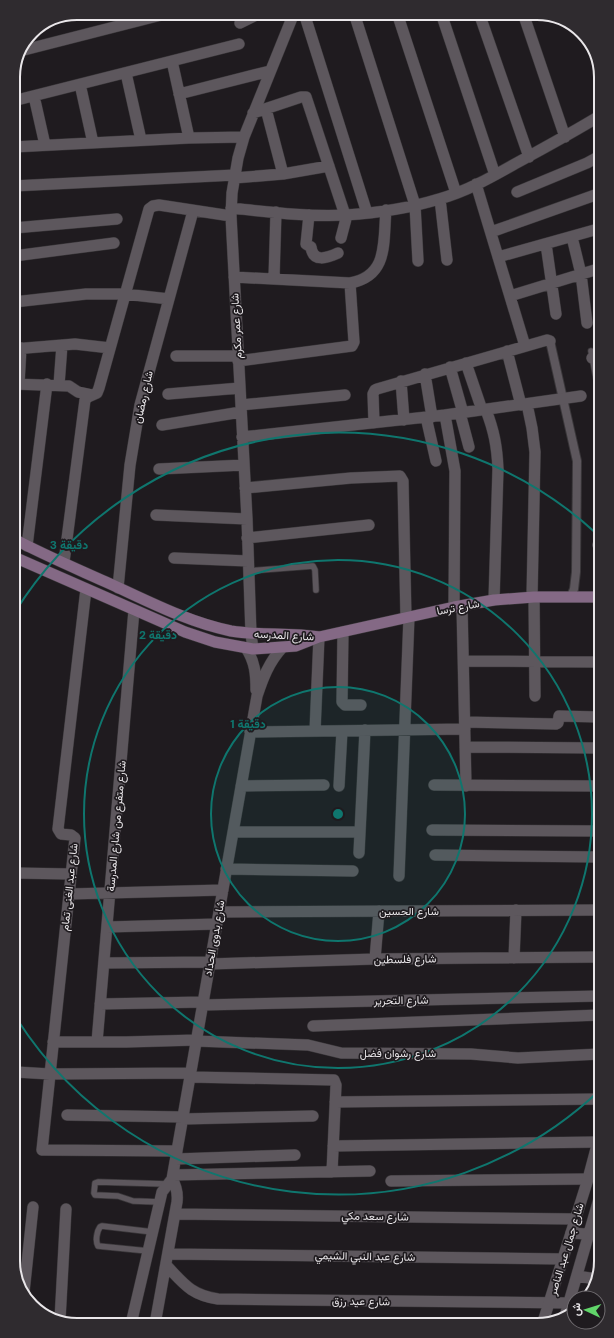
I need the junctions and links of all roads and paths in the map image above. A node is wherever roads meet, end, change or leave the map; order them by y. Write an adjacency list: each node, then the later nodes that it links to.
1 (142, 20): 12 (street)
2 (244, 20): 10 (street)
3 (291, 20): 14 (street, شارع عمر مكرم)
4 (306, 20): 47 (street)
5 (356, 20): 42 (street)
6 (399, 20): 39 (street)
7 (443, 20): 34 (street)
8 (481, 20): 30 (street)
9 (525, 20): 24 (street)
10 (240, 22)
11 (239, 44): 13 (street)
12 (28, 49)
13 (172, 61): 15 (street); 17 (street)
14 (270, 71): 17 (street); 21 (street, شارع عمر مكرم)
15 (126, 73): 16 (street); 26 (street)
16 (80, 84): 18 (street); 27 (street)
17 (179, 94): 25 (street)
18 (34, 96): 19 (street); 28 (street)
19 (20, 99)
20 (266, 109): 21 (street); 32 (street); 33 (street)
21 (253, 113): 23 (street, شارع عمر مكرم)
22 (594, 119): 24 (street)
23 (244, 137): 25 (street); 35 (street, شارع عمر مكرم)
24 (565, 137): 30 (street)
25 (189, 138): 26 (street)
26 (141, 140): 27 (street)
27 (93, 143): 28 (street)
28 (45, 145): 29 (street)
29 (20, 147)
30 (529, 156): 34 (street)
31 (594, 159): 38 (street)
32 (329, 166): 33 (street); 49 (street)
33 (283, 174): 35 (street)
34 (495, 175): 36 (street)
35 (234, 176): 37 (street); 45 (street, شارع عمر مكرم)
36 (476, 184): 39 (street); 53 (street)
37 (20, 186)
38 (517, 192)
39 (456, 193): 41 (street)
40 (594, 195): 53 (street)
41 (440, 199): 42 (street); 61 (street)
42 (415, 205): 43 (street); 62 (street)
43 (386, 210): 47 (street); 67 (street)
44 (193, 211): 45 (street); 69 (street); 71 (street, شارع رمضان)
45 (231, 212): 46 (street); 65 (street, شارع عمر مكرم)
46 (276, 212): 48 (street); 66 (street)
47 (367, 213): 49 (street)
48 (309, 215): 49 (street); 58 (street)
49 (346, 215): 55 (street)
50 (117, 219): 51 (street)
51 (20, 227)
52 (594, 230): 54 (street)
53 (491, 232): 60 (street)
54 (572, 237): 57 (street); 64 (street)
55 (340, 238)
56 (114, 243): 59 (street)
57 (546, 244): 60 (street); 68 (street)
58 (338, 253)
59 (20, 255)
60 (498, 257): 70 (street)
61 (447, 260)
62 (418, 261)
63 (594, 270): 64 (street)
64 (582, 274): 68 (street); 74 (street)
65 (234, 277): 66 (street); 82 (street, شارع عمر مكرم)
66 (274, 278): 67 (street)
67 (350, 283): 82 (street)
68 (552, 283): 70 (street); 73 (street)
69 (125, 294): 71 (street); 72 (street); 78 (street)
70 (510, 296): 77 (street)
71 (169, 299): 121 (street, شارع رمضان)
72 (20, 301)
73 (556, 314)
74 (587, 323)
75 (550, 341): 77 (street); 95 (street)
76 (62, 345): 78 (street); 79 (street); 89 (street)
77 (525, 346): 80 (street)
78 (110, 348): 93 (street)
79 (20, 349)
80 (507, 352): 83 (street); 96 (street)
81 (176, 356): 82 (street)
82 (238, 358): 90 (street, شارع عمر مكرم)
83 (466, 363): 84 (street); 98 (street)
84 (450, 367): 85 (street); 99 (street)
85 (425, 374): 86 (street); 101 (street)
86 (401, 381): 102 (street); 103 (street)
87 (20, 384): 88 (street)
88 (47, 384): 89 (street); 116 (street)
89 (59, 385): 93 (street)
90 (240, 388): 91 (street); 97 (street, شارع عمر مكرم)
91 (168, 394)
92 (345, 395): 97 (street)
93 (92, 396): 119 (street)
94 (581, 396): 95 (street)
95 (563, 398): 96 (street); 124 (street)
96 (524, 404): 98 (street); 126 (street)
97 (241, 409): 104 (street); 105 (street, شارع عمر مكرم)
98 (484, 410): 99 (street); 127 (street)
99 (462, 413): 100 (street); 106 (street)
100 (445, 415): 101 (street); 128 (street)
101 (429, 417): 102 (street); 107 (street)
102 (404, 420): 103 (street)
103 (374, 423): 105 (street)
104 (162, 425)
105 (242, 437): 108 (street, شارع عمر مكرم)
106 (469, 447)
107 (436, 461)
108 (244, 465): 109 (street); 110 (street, شارع عمر مكرم)
109 (159, 470)
110 (245, 488): 112 (street, شارع عمر مكرم); 130 (street)
111 (156, 515): 112 (street)
112 (246, 519): 114 (street, شارع عمر مكرم)
113 (369, 525): 114 (street)
114 (247, 538): 120 (street, شارع عمر مكرم)
115 (20, 542): 116 (main road, شارع المدرسه)
116 (27, 546): 119 (main road, شارع المدرسه)
117 (174, 558): 120 (street)
118 (20, 560): 122 (main road, شارع المدرسه)
119 (64, 562): 121 (main road, شارع المدرسه)
120 (248, 566): 123 (lane); 132 (street, شارع عمر مكرم)
121 (118, 588): 132 (main road, شارع المدرسه)
122 (86, 589): 129 (main road, شارع المدرسه); 167 (street, شارع عبد الغنى تمام)
123 (316, 590)
124 (571, 596): 125 (main road, شارع ترسا); 126 (main road, شارع ترسا)
125 (594, 596)
126 (533, 597): 127 (main road, شارع ترسا); 137 (street)
127 (494, 600): 128 (main road, شارع ترسا)
128 (458, 606): 130 (main road, شارع ترسا); 136 (street)
129 (134, 610): 134 (main road, شارع المدرسه); 170 (street, شارع متفرع من شارع المدرسة)
130 (408, 618): 131 (main road, شارع ترسا); 145 (street)
131 (343, 632): 133 (main road, شارع ترسا); 141 (street)
132 (251, 634): 133 (main road, شارع المدرسه); 134 (street, شارع عمر مكرم)
133 (319, 637): 135 (main road, شارع المدرسه); 146 (street)
134 (249, 648): 135 (main road, شارع المدرسه); 139 (street, شارع بدوى الحداد)
135 (282, 648): 139 (street, شارع بدوى الحداد)
136 (464, 661): 137 (street); 143 (street)
137 (535, 661): 138 (street); 140 (street)
138 (594, 662)
139 (256, 696): 148 (street, شارع بدوى الحداد)
140 (535, 696)
141 (361, 705)
142 (594, 717): 143 (street)
143 (465, 726): 145 (street); 149 (street)
144 (365, 730): 145 (street); 147 (street); 160 (street)
145 (405, 730): 168 (street)
146 (315, 731): 147 (street); 148 (street)
147 (342, 731): 153 (street)
148 (250, 732): 151 (street, شارع بدوى الحداد)
149 (465, 747): 150 (street); 155 (street)
150 (594, 748)
151 (241, 786): 152 (street); 159 (street, شارع بدوى الحداد)
152 (324, 786)
153 (339, 786)
154 (434, 786): 155 (street)
155 (466, 786): 156 (street)
156 (594, 786)
157 (432, 830): 158 (street)
158 (594, 831)
159 (233, 832): 160 (street); 164 (street, شارع بدوى الحداد)
160 (360, 832): 161 (street)
161 (359, 853)
162 (434, 856): 163 (street)
163 (594, 857)
164 (226, 870): 165 (street); 169 (street, شارع بدوى الحداد)
165 (353, 871)
166 (20, 873): 167 (street)
167 (71, 874): 171 (street, شارع عبد الغنى تمام)
168 (399, 876)
169 (223, 890): 170 (street); 175 (street, شارع بدوى الحداد)
170 (110, 893): 171 (street); 177 (street, شارع متفرع من شارع المدرسة)
171 (69, 894): 189 (street, شارع عبد الغنى تمام)
172 (516, 910): 173 (street, شارع الحسين); 174 (street, شارع الحسين); 179 (street)
173 (594, 910)
174 (379, 911): 175 (street, شارع الحسين); 180 (street)
175 (219, 912): 176 (street, شارع بدوى الحداد)
176 (217, 924): 177 (street); 182 (street, شارع بدوى الحداد)
177 (107, 927): 181 (street, شارع متفرع من شارع المدرسة)
178 (594, 957): 179 (street, شارع فلسطين)
179 (514, 958): 180 (street, شارع فلسطين)
180 (375, 959): 182 (street, شارع فلسطين)
181 (104, 963): 182 (street, شارع فلسطين); 184 (street, شارع متفرع من شارع المدرسة)
182 (210, 963): 185 (street, شارع بدوى الحداد)
183 (594, 996): 185 (street, شارع التحرير)
184 (100, 1004): 185 (street, شارع التحرير); 190 (street, شارع متفرع من شارع المدرسة)
185 (203, 1004): 188 (street, شارع بدوى الحداد)
186 (594, 1015): 187 (street)
187 (313, 1026)
188 (196, 1041): 190 (street, شارع رشوان فضل); 191 (street, شارع رشوان فضل); 194 (street, شارع بدوى الحداد)
189 (53, 1042): 190 (street, شارع رشوان فضل); 193 (street, شارع عبد الغنى تمام)
190 (97, 1042)
191 (594, 1054)
192 (20, 1072): 193 (street)
193 (50, 1074): 194 (street); 202 (street, شارع عبد الغنى تمام)
194 (190, 1075): 196 (street); 199 (street, شارع بدوى الحداد)
195 (594, 1099): 196 (street)
196 (335, 1102): 201 (street)
197 (67, 1115): 199 (street)
198 (313, 1116): 199 (street)
199 (183, 1118): 202 (street, شارع بدوى الحداد)
200 (594, 1142): 201 (street)
201 (333, 1146): 205 (street)
202 (176, 1155): 203 (street); 208 (street, شارع بدوى الحداد)
203 (295, 1155)
204 (594, 1157): 207 (street, شارع جمال عبد الناصر)
205 (332, 1172): 206 (street); 208 (street)
206 (370, 1172)
207 (588, 1179): 209 (street); 215 (street, شارع جمال عبد الناصر)
208 (171, 1180): 210 (street, شارع بدوى الحداد); 210 (lane); 213 (street)
209 (391, 1181)
210 (160, 1202): 216 (street, شارع بدوى الحداد)
211 (33, 1207): 226 (street)
212 (66, 1209): 230 (street)
213 (175, 1214): 215 (street, شارع سعد مكي); 221 (street)
214 (594, 1216): 218 (street, شارع جمال عبد الناصر)
215 (575, 1219): 217 (street, شارع جمال عبد الناصر)
216 (153, 1232): 220 (street, شارع بدوى الحداد); 220 (lane)
217 (571, 1233): 218 (street); 222 (street, شارع جمال عبد الناصر)
218 (589, 1233): 219 (street); 224 (street, شارع جمال عبد الناصر)
219 (594, 1234)
220 (148, 1251): 231 (street, شارع بدوى الحداد)
221 (168, 1254): 222 (street, شارع عبد النبي الشيمي); 223 (street)
222 (563, 1259): 228 (street, شارع جمال عبد الناصر)
223 (166, 1265): 228 (street, شارع عيد رزق); 232 (street)
224 (577, 1276): 225 (street); 227 (street, شارع جمال عبد الناصر)
225 (591, 1278)
226 (25, 1283)
227 (573, 1290)
228 (549, 1303): 229 (street, شارع عيد رزق); 233 (street, شارع جمال عبد الناصر)
229 (566, 1309)
230 (60, 1315)
231 (132, 1318)
232 (156, 1318)
233 (544, 1318)

